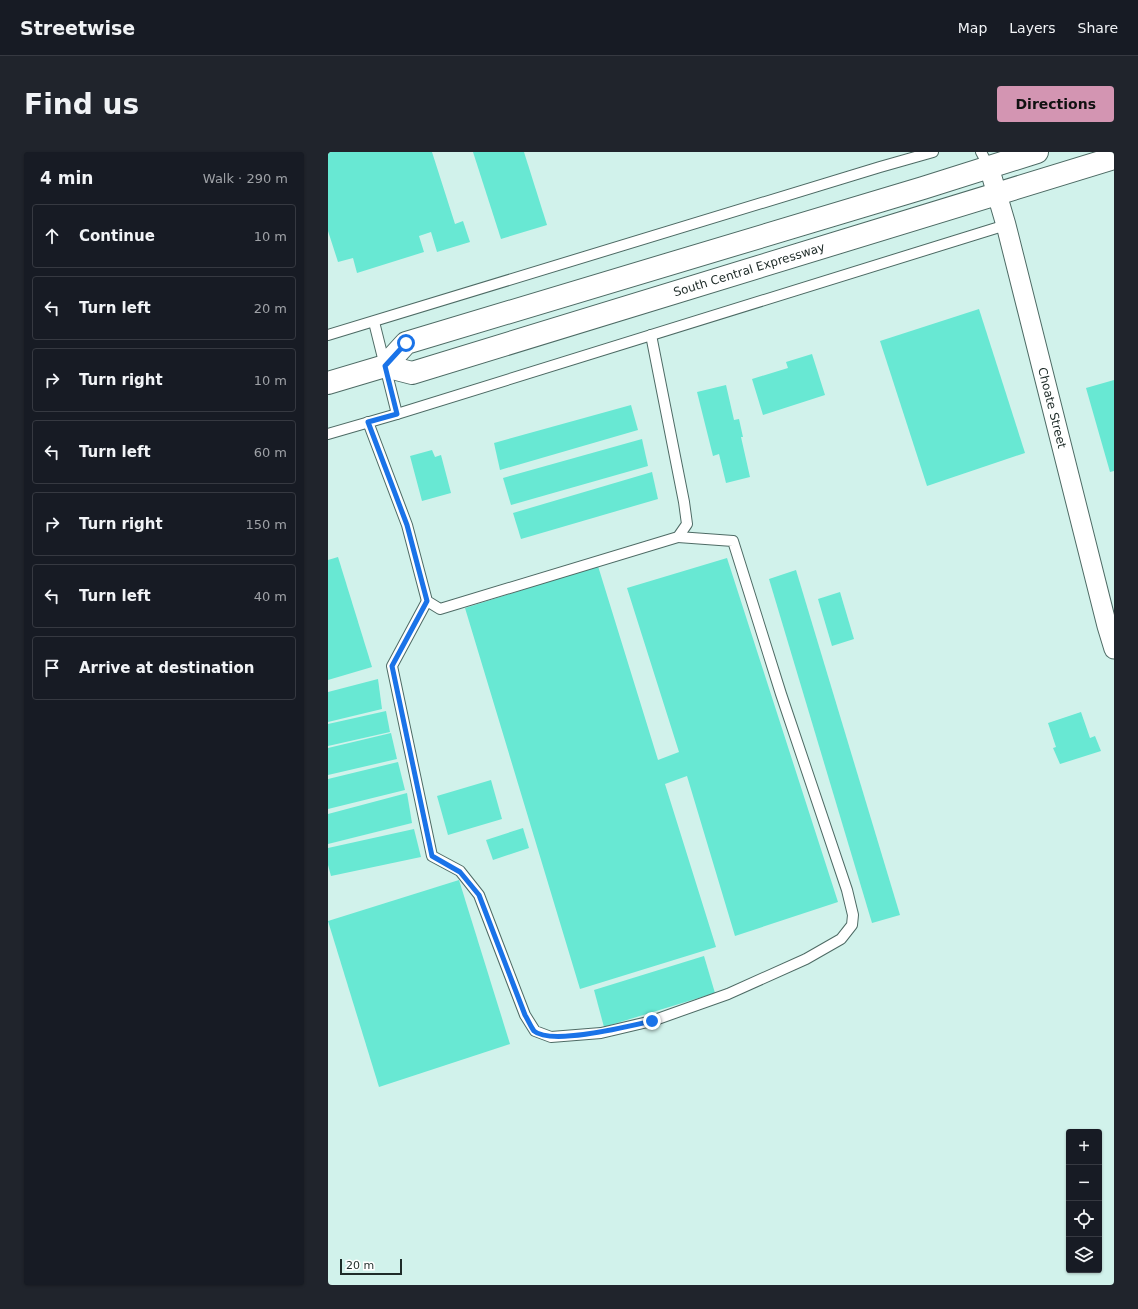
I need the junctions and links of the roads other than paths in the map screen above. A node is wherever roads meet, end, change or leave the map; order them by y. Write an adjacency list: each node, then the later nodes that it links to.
1 (933, 152): 7 (lane)
2 (1037, 152): 4 (main road)
3 (1114, 158): 5 (main road, South Central Expressway)
4 (985, 159): 5 (street, Choate Street); 10 (main road)
5 (997, 193): 6 (street, Choate Street); 10 (main road, South Central Expressway)
6 (1006, 225): 9 (lane); 17 (street, Choate Street)
7 (374, 322): 8 (lane); 10 (lane)
8 (328, 335)
9 (651, 335): 12 (lane); 15 (lane)
10 (385, 366): 11 (main road); 12 (lane)
11 (328, 383)
12 (397, 414): 13 (lane)
13 (368, 422): 14 (lane); 16 (lane)
14 (328, 434)
15 (678, 536): 16 (lane); 16 (lane)
16 (427, 601)
17 (1114, 649)

